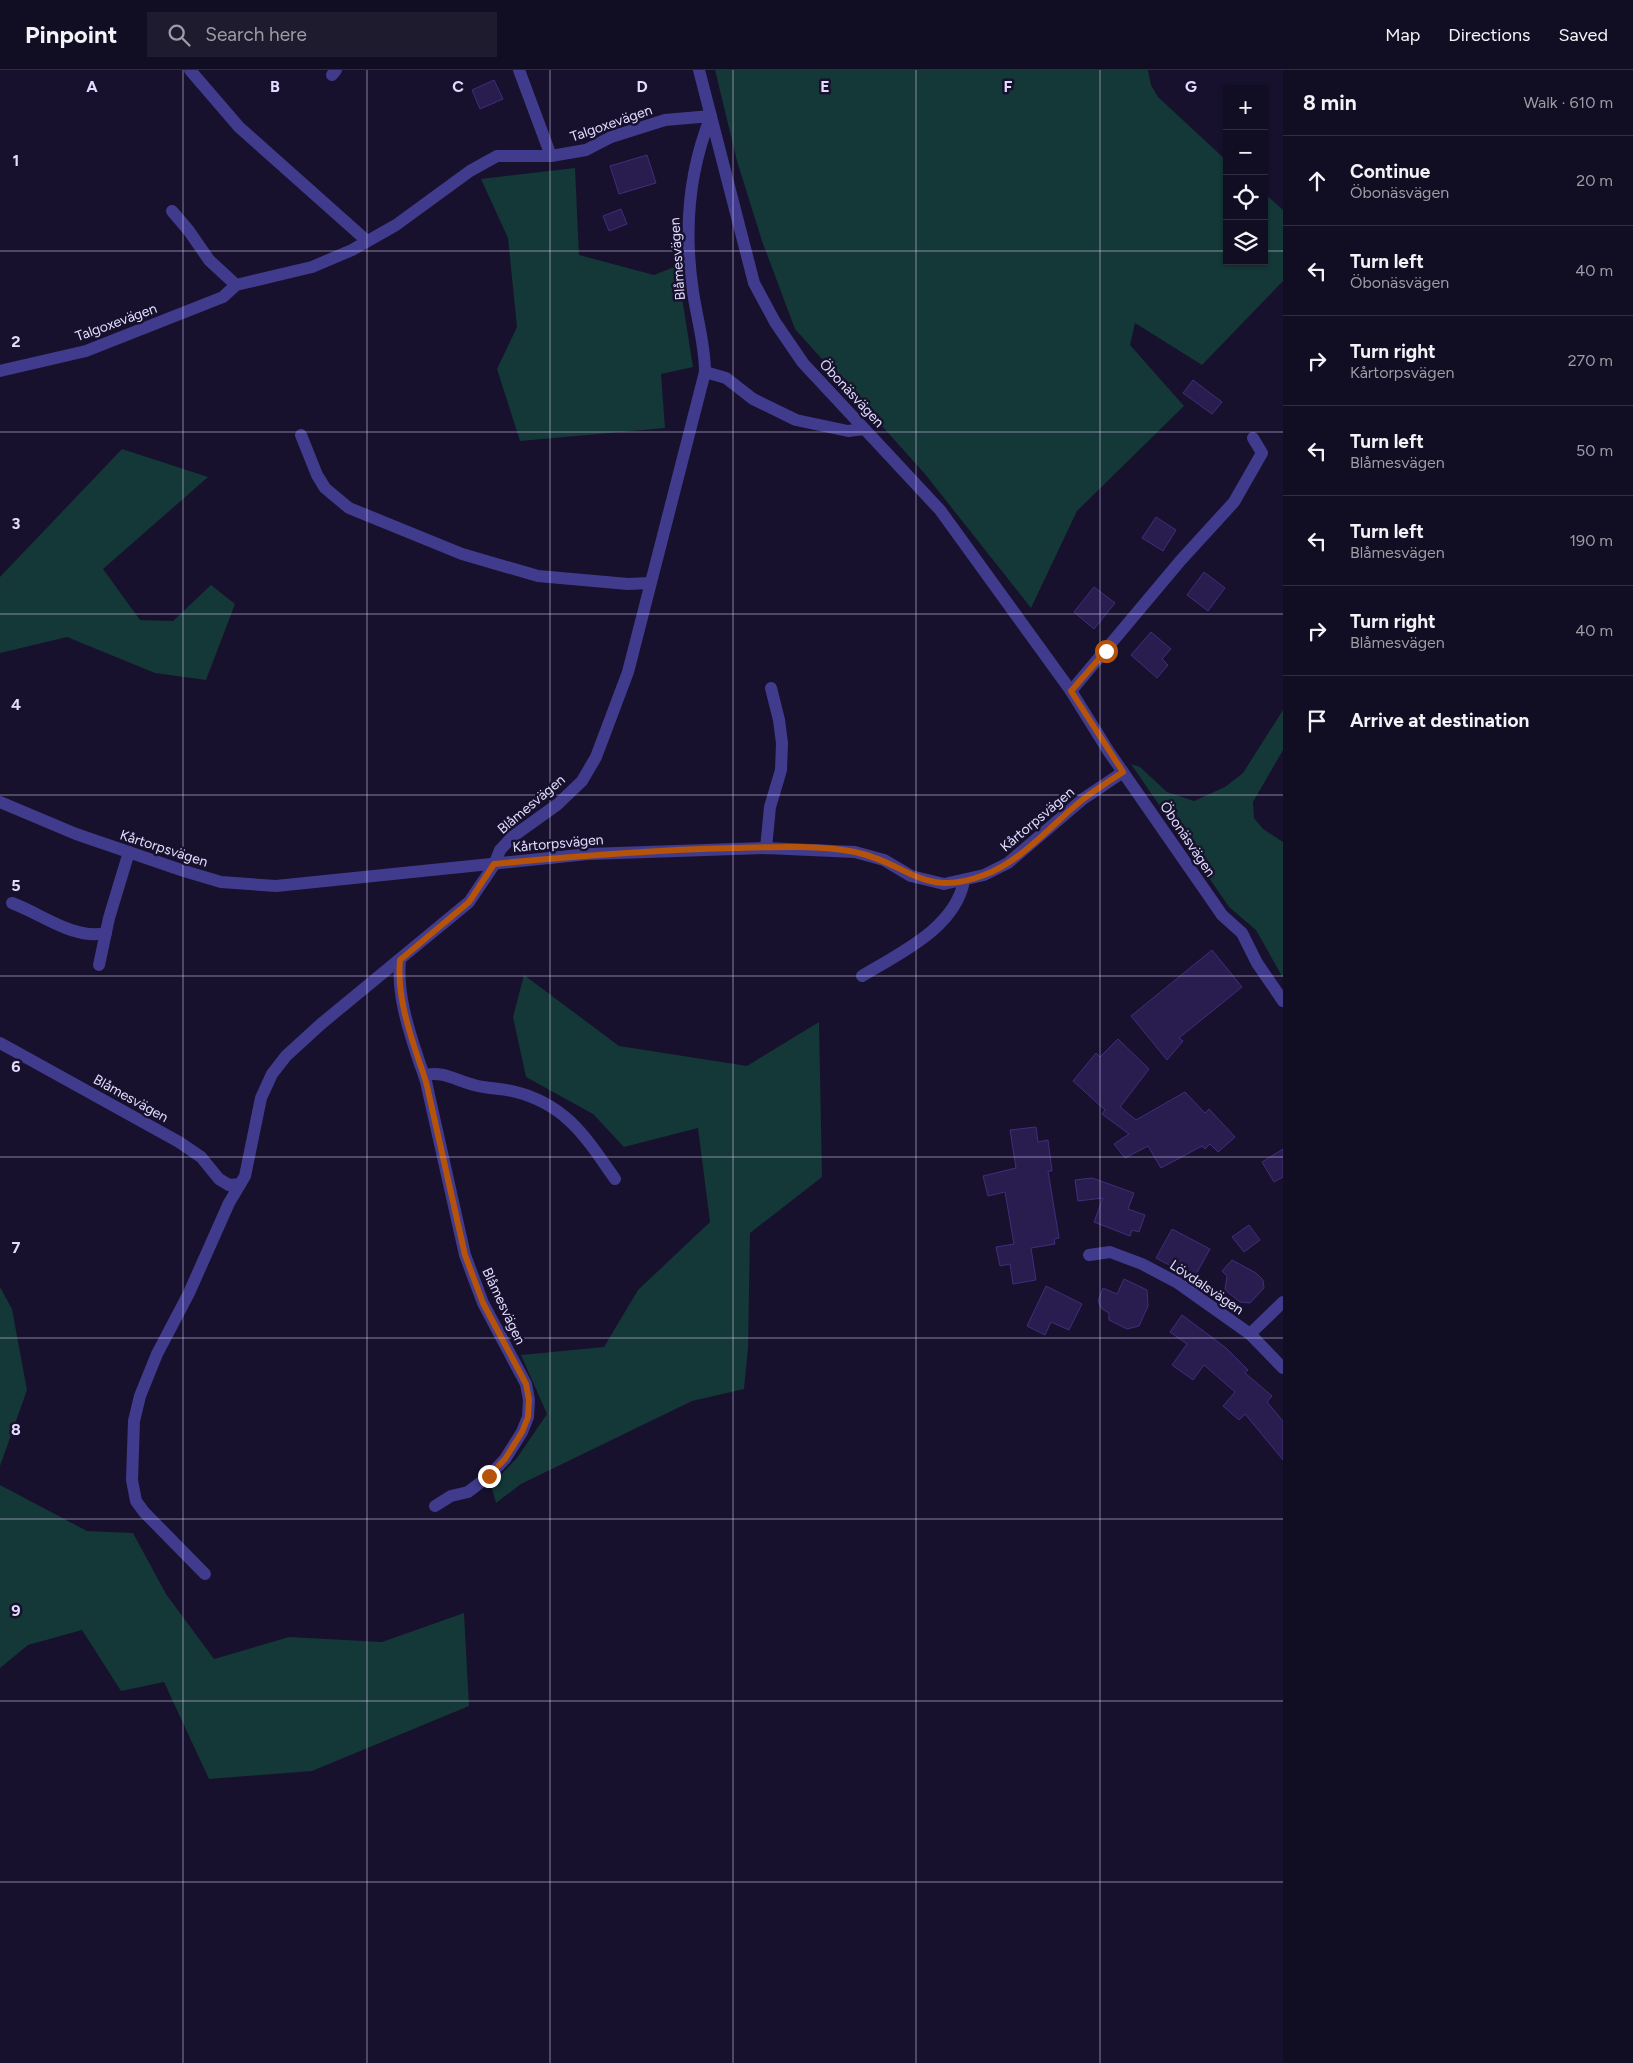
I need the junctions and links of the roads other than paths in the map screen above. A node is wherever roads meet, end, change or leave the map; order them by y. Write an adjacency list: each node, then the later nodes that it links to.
1 (190, 70): 7 (street)
2 (519, 70): 5 (street)
3 (699, 70): 4 (street, Öbonäsvägen)
4 (711, 116): 5 (street, Talgoxevägen); 10 (street, Blåmesvägen); 11 (street, Öbonäsvägen)
5 (551, 156): 7 (street, Talgoxevägen)
6 (172, 211): 8 (street)
7 (367, 241): 8 (street, Talgoxevägen)
8 (236, 285): 9 (street, Talgoxevägen)
9 (0, 371)
10 (705, 372): 11 (street); 14 (street, Blåmesvägen)
11 (864, 429): 16 (street, Öbonäsvägen)
12 (301, 435): 14 (street)
13 (1253, 438): 16 (street)
14 (650, 583): 21 (street, Blåmesvägen)
15 (771, 688): 19 (street)
16 (1071, 691): 17 (street, Öbonäsvägen)
17 (1123, 772): 22 (street, Kårtorpsvägen); 28 (street, Öbonäsvägen)
18 (0, 802): 20 (street, Kårtorpsvägen)
19 (766, 848): 21 (street, Kårtorpsvägen); 22 (street, Kårtorpsvägen)
20 (129, 852): 21 (street, Kårtorpsvägen); 24 (street)
21 (494, 864): 25 (street, Blåmesvägen)
22 (964, 881): 27 (street)
23 (12, 903): 24 (street)
24 (106, 933): 26 (street)
25 (400, 960): 30 (street, Blåmesvägen); 32 (street, Blåmesvägen)
26 (99, 965)
27 (862, 976)
28 (1283, 1001)
29 (0, 1043): 32 (street, Blåmesvägen)
30 (426, 1075): 31 (street); 37 (street, Blåmesvägen)
31 (615, 1179)
32 (240, 1184): 38 (street, Blåmesvägen)
33 (1089, 1255): 35 (street, Lövdalsvägen)
34 (1283, 1302): 35 (street, Lövdalsvägen)
35 (1250, 1334): 36 (street, Lövdalsvägen)
36 (1283, 1368)
37 (435, 1506)
38 (205, 1574)

